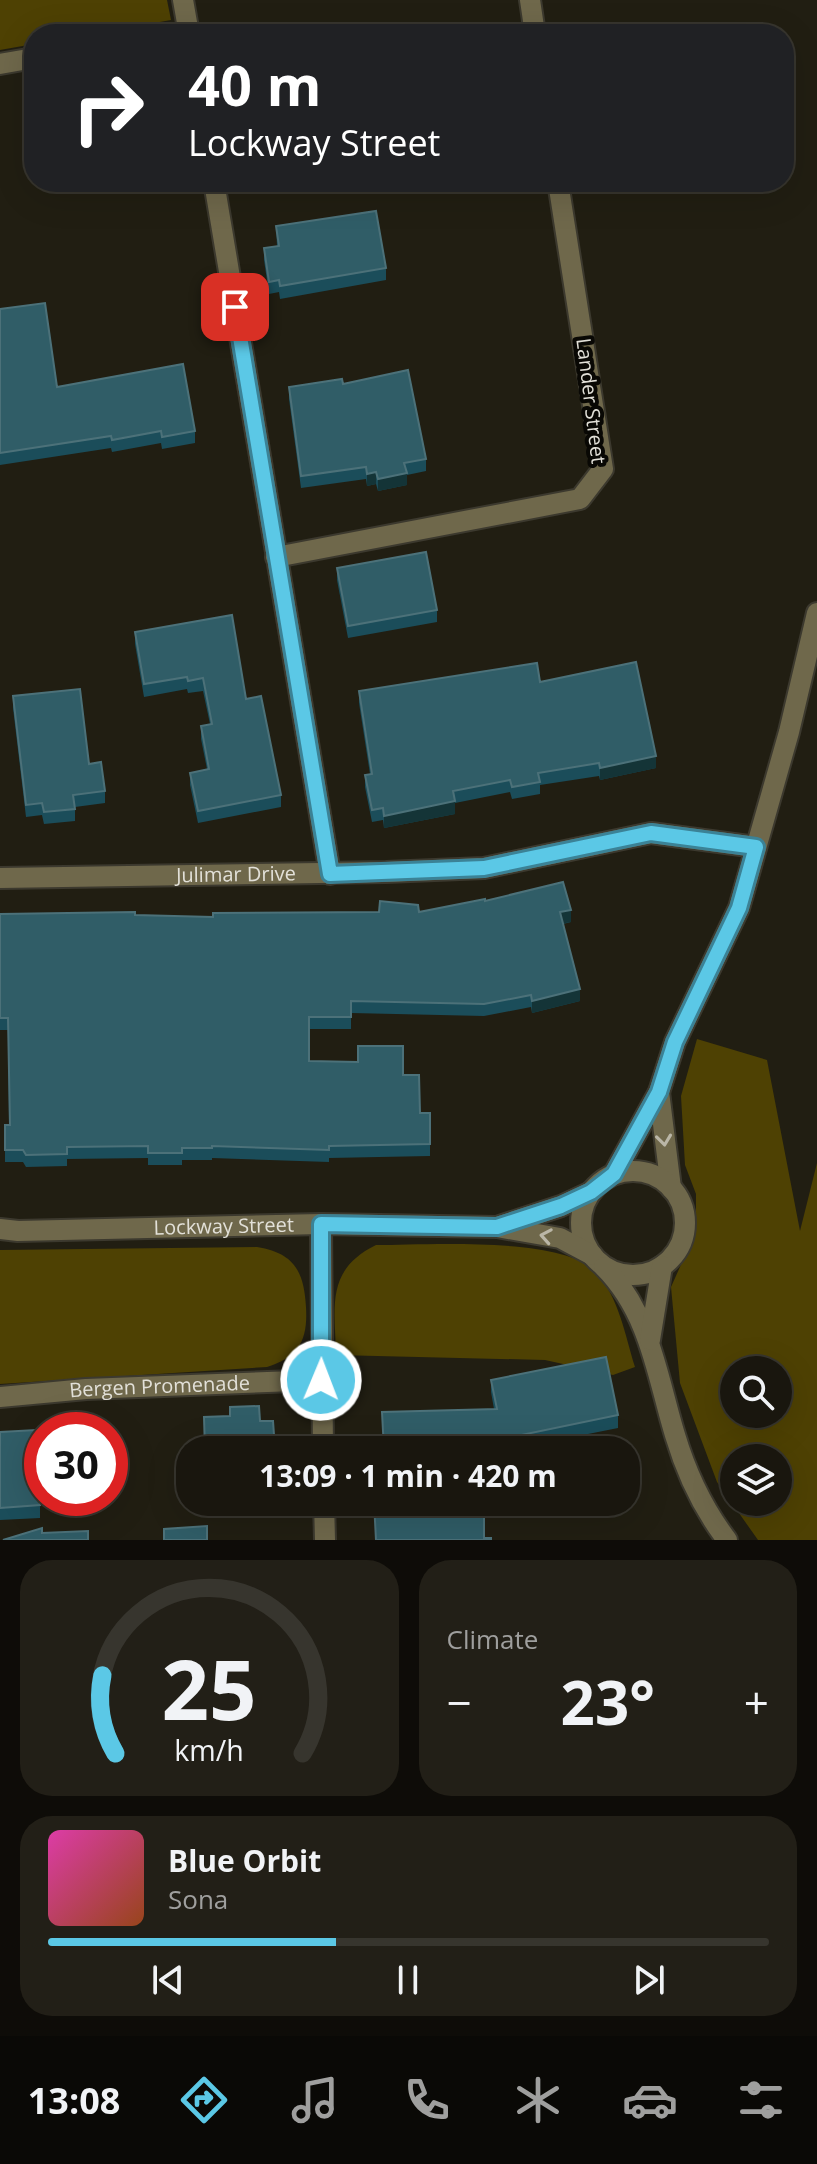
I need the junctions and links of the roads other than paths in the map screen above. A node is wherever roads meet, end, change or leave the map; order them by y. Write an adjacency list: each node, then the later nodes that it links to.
1 (183, 0): 3 (street)
2 (530, 0): 4 (street)
3 (186, 24)
4 (534, 24)
5 (24, 60): 6 (street)
6 (0, 64)
7 (216, 192): 9 (street)
8 (560, 192): 9 (street, Lander Street)
9 (276, 557): 12 (street)
10 (817, 613): 11 (street)
11 (756, 847): 12 (street, Julimar Drive); 14 (street)
12 (330, 874): 13 (street, Julimar Drive)
13 (0, 878)
14 (659, 1092): 15 (street); 16 (street, one-way to 16)
15 (614, 1174): 16 (street); 17 (street)
16 (671, 1188): 22 (street)
17 (591, 1192): 19 (street, Lockway Street); 21 (street)
18 (321, 1224): 19 (street, Lockway Street); 20 (street, Lockway Street); 24 (street)
19 (497, 1227): 21 (street, Lockway Street, one-way to 19)
20 (0, 1229)
21 (595, 1258): 22 (street); 23 (street)
22 (662, 1266): 23 (street)
23 (650, 1340): 29 (street)
24 (321, 1380): 25 (street, Bergen Promenade); 26 (street)
25 (0, 1397)
26 (323, 1436)
27 (324, 1516): 28 (street)
28 (325, 1540)
29 (727, 1540)

